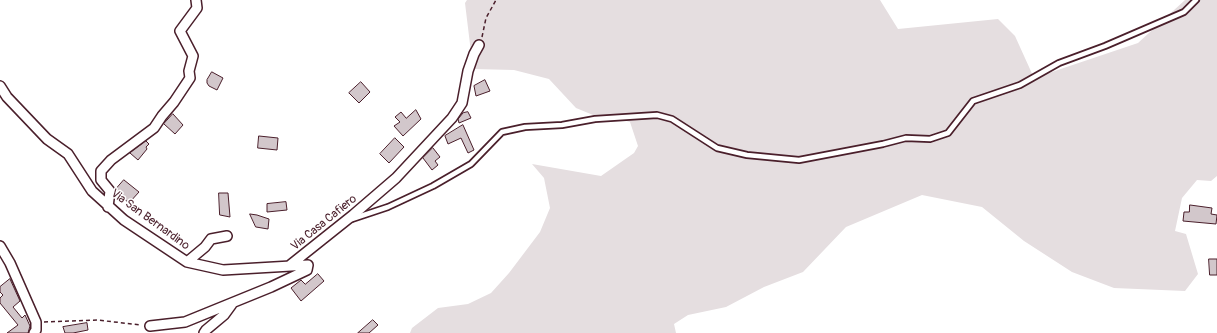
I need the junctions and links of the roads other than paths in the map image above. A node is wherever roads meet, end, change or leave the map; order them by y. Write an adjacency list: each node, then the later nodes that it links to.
1 (196, 0): 5 (street)
2 (1196, 0): 6 (lane)
3 (479, 45): 6 (street, Via Casa Cafiero)
4 (0, 86): 5 (street, Via San Bernardino)
5 (108, 207): 9 (street, Via San Bernardino)
6 (346, 221): 10 (street, Via Casa Cafiero)
7 (227, 236): 9 (street)
8 (0, 246): 13 (street)
9 (187, 262): 10 (street, Via San Bernardino)
10 (289, 266): 11 (street, Via Casa Cafiero)
11 (233, 303): 12 (street, Via Casa Cafiero); 14 (street)
12 (150, 326)
13 (34, 333)
14 (204, 333)

